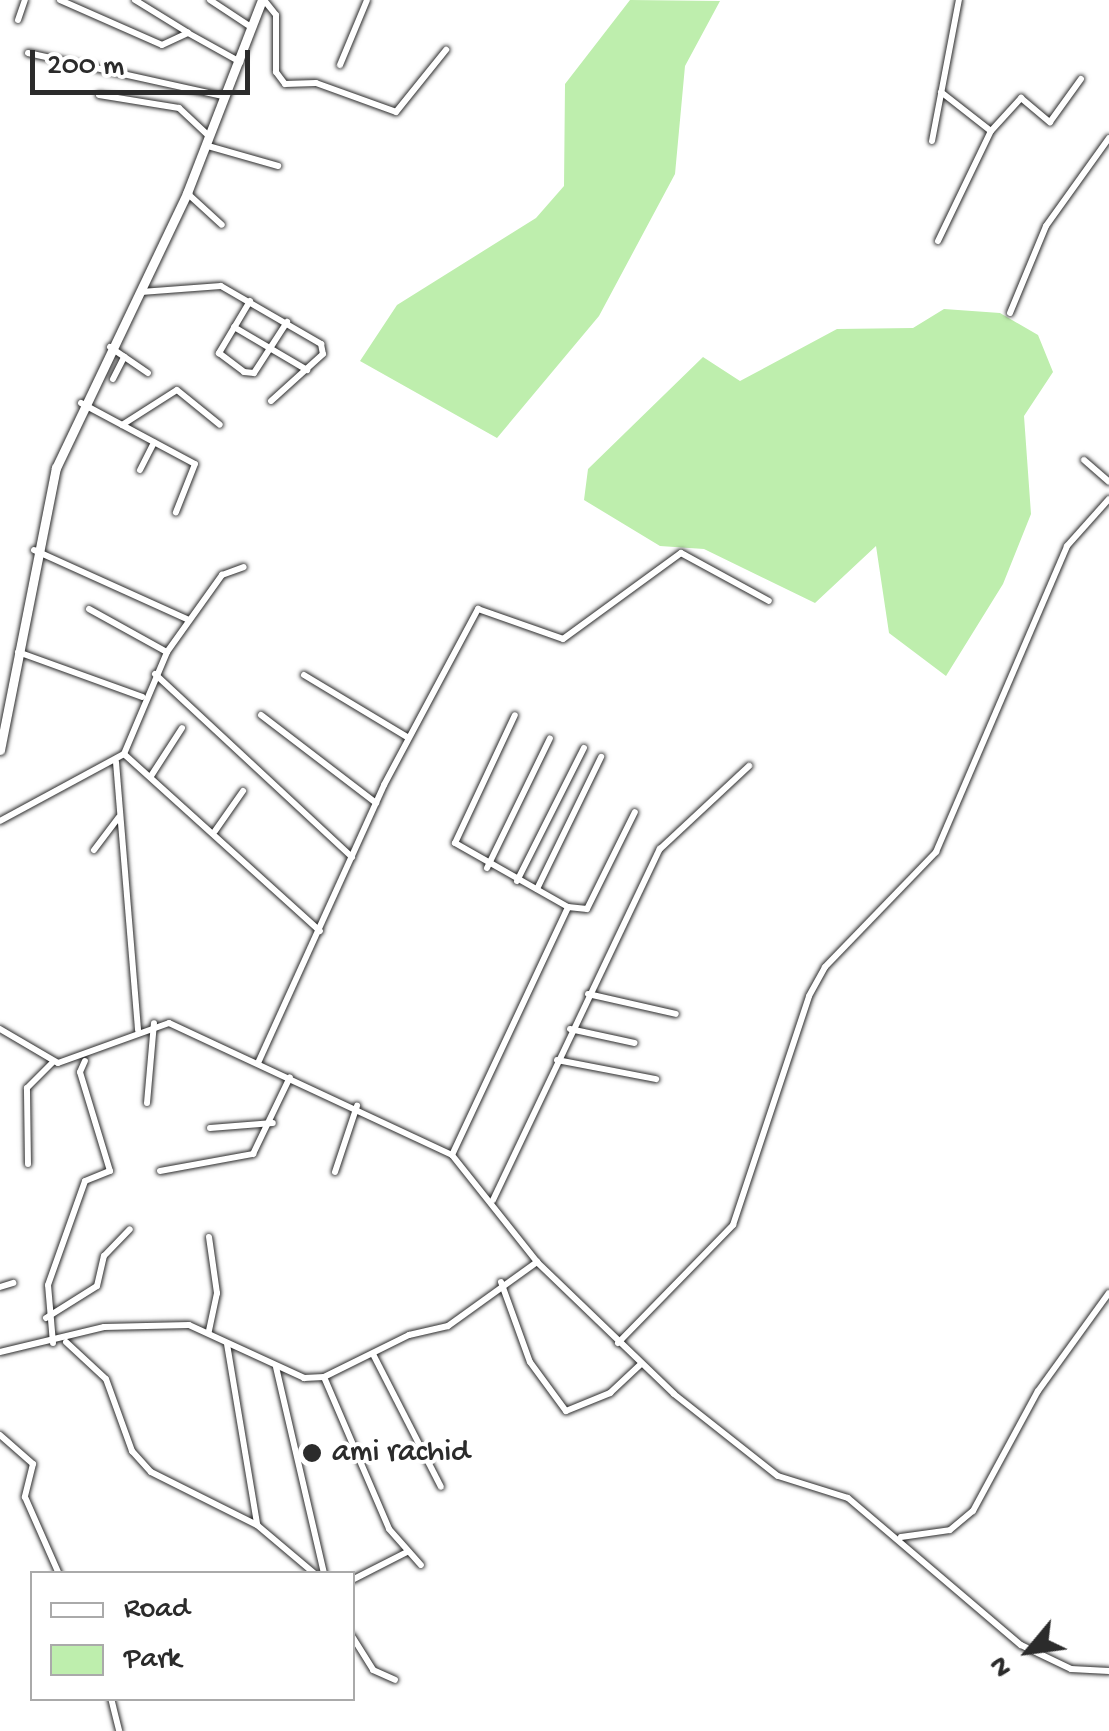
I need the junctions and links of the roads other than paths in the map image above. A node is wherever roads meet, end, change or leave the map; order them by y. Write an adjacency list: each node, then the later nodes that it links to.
1 (24, 0): 8 (street)
2 (60, 0): 10 (street)
3 (136, 0): 10 (street)
4 (210, 0): 9 (street)
5 (263, 0): 9 (main road); 11 (street)
6 (368, 0): 14 (street)
7 (959, 0): 16 (street)
8 (18, 20)
9 (252, 28): 13 (main road)
10 (188, 33): 13 (street)
11 (446, 50)
12 (28, 54): 18 (street)
13 (241, 62): 18 (main road)
14 (340, 65)
15 (1081, 79): 19 (street)
16 (941, 92): 19 (street); 21 (street)
17 (100, 95): 22 (street)
18 (227, 97): 22 (main road)
19 (990, 131): 26 (street)
20 (1109, 138): 29 (street)
21 (932, 141)
22 (209, 142): 23 (street); 24 (main road)
23 (278, 166)
24 (188, 193): 25 (street); 27 (main road)
25 (222, 224)
26 (938, 242)
27 (135, 292): 28 (street); 32 (main road)
28 (250, 302): 30 (street); 31 (street)
29 (1010, 313)
30 (286, 322): 33 (street); 35 (street)
31 (234, 327): 33 (street); 33 (street)
32 (110, 346): 34 (street); 39 (main road)
33 (270, 349): 35 (street)
34 (124, 356): 36 (street); 37 (street)
35 (307, 370): 38 (street)
36 (148, 373)
37 (113, 379)
38 (271, 401)
39 (81, 403): 41 (street); 48 (main road)
40 (220, 424): 41 (street)
41 (122, 425): 42 (street)
42 (154, 442): 44 (street); 47 (street)
43 (1084, 460): 45 (street)
44 (140, 470)
45 (1109, 482)
46 (1109, 499): 116 (street)
47 (176, 512)
48 (34, 550): 52 (street); 53 (main road)
49 (244, 567): 52 (street)
50 (769, 600): 61 (street)
51 (89, 609): 54 (street)
52 (189, 620): 54 (street)
53 (18, 652): 57 (street); 64 (main road)
54 (167, 652): 55 (street)
55 (155, 674): 57 (street); 77 (street)
56 (304, 675): 61 (street)
57 (142, 697): 65 (street)
58 (515, 715): 78 (street)
59 (261, 716): 71 (street)
60 (182, 728): 69 (street)
61 (407, 737): 71 (street)
62 (550, 738): 78 (street)
63 (584, 748): 79 (street)
64 (0, 750)
65 (124, 754): 67 (street); 69 (street)
66 (601, 757): 80 (street)
67 (116, 762): 73 (street); 74 (street)
68 (750, 766): 83 (street)
69 (152, 776): 75 (street)
70 (242, 791): 75 (street)
71 (376, 803): 77 (street)
72 (635, 812): 81 (street)
73 (120, 816): 76 (street); 88 (street)
74 (0, 820)
75 (215, 831): 82 (street)
76 (94, 850)
77 (352, 857): 82 (street)
78 (487, 868): 79 (street)
79 (517, 880): 80 (street)
80 (537, 889): 81 (street)
81 (568, 907): 100 (street)
82 (320, 931): 93 (street)
83 (588, 994): 84 (street); 87 (street)
84 (676, 1014)
85 (154, 1022): 88 (street); 93 (street); 96 (street)
86 (0, 1029): 92 (street)
87 (570, 1029): 89 (street); 91 (street)
88 (138, 1030): 90 (street)
89 (636, 1044)
90 (86, 1060): 92 (street); 112 (street)
91 (557, 1060): 95 (street); 104 (street)
92 (52, 1063): 101 (street)
93 (258, 1063): 94 (street)
94 (290, 1077): 97 (street); 98 (street)
95 (656, 1079)
96 (147, 1103)
97 (357, 1106): 100 (street); 103 (street)
98 (273, 1123): 99 (street); 102 (street)
99 (210, 1128)
100 (452, 1155): 104 (street)
101 (28, 1164)
102 (160, 1171)
103 (335, 1172)
104 (494, 1200): 107 (street)
105 (130, 1228): 112 (street)
106 (209, 1237): 113 (street)
107 (538, 1262): 108 (street); 116 (street)
108 (501, 1282): 119 (street); 120 (street)
109 (14, 1283): 110 (street)
110 (0, 1287)
111 (1109, 1293): 126 (street)
112 (46, 1318): 117 (street)
113 (209, 1332): 114 (street); 115 (street)
114 (64, 1342): 117 (street); 125 (street)
115 (227, 1343): 121 (street); 125 (street)
116 (618, 1343): 120 (street)
117 (53, 1344): 118 (street)
118 (0, 1352)
119 (373, 1354): 122 (street); 124 (street)
120 (641, 1364): 126 (street)
121 (276, 1366): 122 (street); 131 (street)
122 (324, 1377): 127 (street)
123 (0, 1435): 129 (street)
124 (441, 1487)
125 (257, 1525): 130 (street)
126 (901, 1537): 134 (street)
127 (407, 1552): 128 (street); 132 (street)
128 (421, 1564)
129 (58, 1571)
130 (311, 1571)
131 (323, 1571)
132 (355, 1578)
133 (355, 1641): 135 (street)
134 (1109, 1670)
135 (395, 1680)
136 (112, 1701): 137 (street)
137 (119, 1731)

